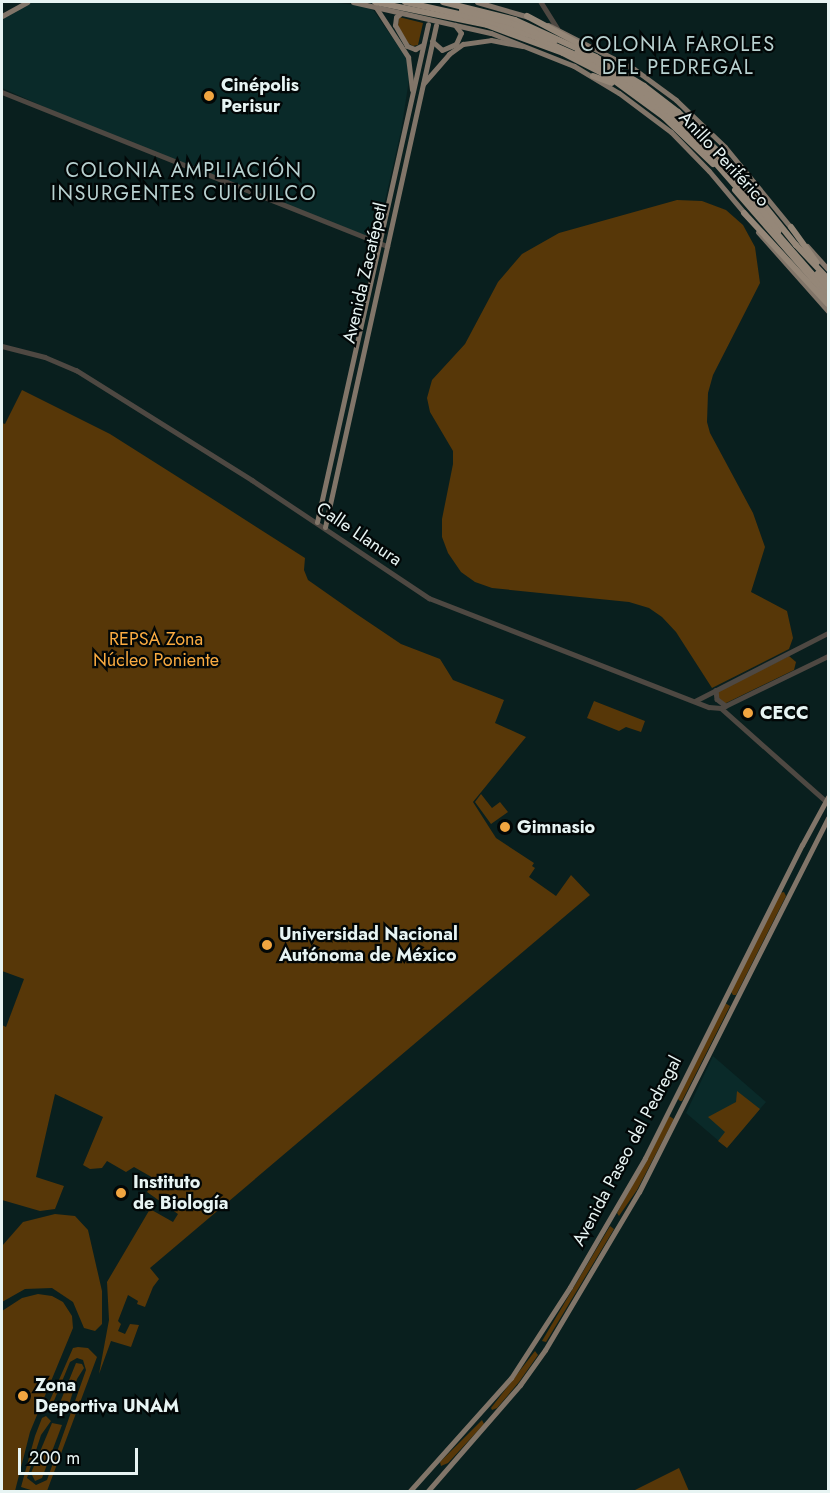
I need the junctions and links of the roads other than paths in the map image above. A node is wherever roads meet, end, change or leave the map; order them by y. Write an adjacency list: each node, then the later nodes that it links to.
1 (27, 2): 10 (main road)
2 (353, 2): 8 (main road)
3 (405, 2): 32 (highway, bridge)
4 (422, 2): 31 (highway, bridge)
5 (443, 2): 20 (highway, Anillo Periférico)
6 (477, 2): 11 (main road)
7 (541, 2): 15 (street)
8 (375, 4): 9 (main road); 23 (main road); 24 (highway, Anillo Periférico)
9 (401, 13): 13 (main road); 17 (main road)
10 (2, 16)
11 (527, 16): 15 (main road); 20 (highway)
12 (429, 24): 17 (main road, Avenida Zacatépetl)
13 (453, 24): 16 (main road); 18 (main road)
14 (436, 25): 16 (main road, Avenida Zacatépetl)
15 (557, 28): 26 (main road)
16 (432, 40): 21 (main road, Avenida Zacatépetl)
17 (424, 43): 23 (main road, Avenida Zacatépetl)
18 (532, 47): 19 (main road); 21 (main road)
19 (593, 76): 24 (highway); 25 (main road)
20 (629, 76): 30 (highway, Anillo Periférico)
21 (422, 85): 28 (main road, Avenida Zacatépetl)
22 (2, 92): 27 (street)
23 (412, 96): 27 (main road, Avenida Zacatépetl)
24 (637, 97): 32 (highway, Anillo Periférico)
25 (744, 213): 33 (highway); 34 (main road)
26 (791, 227): 29 (main road); 30 (highway)
27 (378, 244): 28 (street); 36 (main road, Avenida Zacatépetl)
28 (387, 246): 37 (main road, Avenida Zacatépetl)
29 (828, 269)
30 (828, 276)
31 (828, 287)
32 (828, 295)
33 (828, 304)
34 (828, 311)
35 (2, 346): 40 (street, Calle Llanura)
36 (332, 451): 37 (main road); 38 (main road, Avenida Zacatépetl)
37 (341, 453): 39 (main road, Avenida Zacatépetl)
38 (321, 505): 39 (main road); 40 (main road, Avenida Zacatépetl)
39 (329, 507): 41 (main road, Avenida Zacatépetl)
40 (317, 522): 41 (street, Calle Llanura)
41 (325, 528): 45 (street, Calle Llanura)
42 (828, 633): 44 (street)
43 (828, 656): 46 (street)
44 (716, 690): 45 (street); 46 (street)
45 (695, 701): 46 (street, Calle Llanura)
46 (724, 707): 47 (street)
47 (827, 800): 49 (main road, Avenida Paseo del Pedregal)
48 (828, 818): 50 (main road, Avenida Paseo del Pedregal)
49 (809, 831): 50 (main road); 51 (main road, Avenida Paseo del Pedregal)
50 (818, 836): 52 (main road, Avenida Paseo del Pedregal)
51 (409, 1491)
52 (426, 1491)

